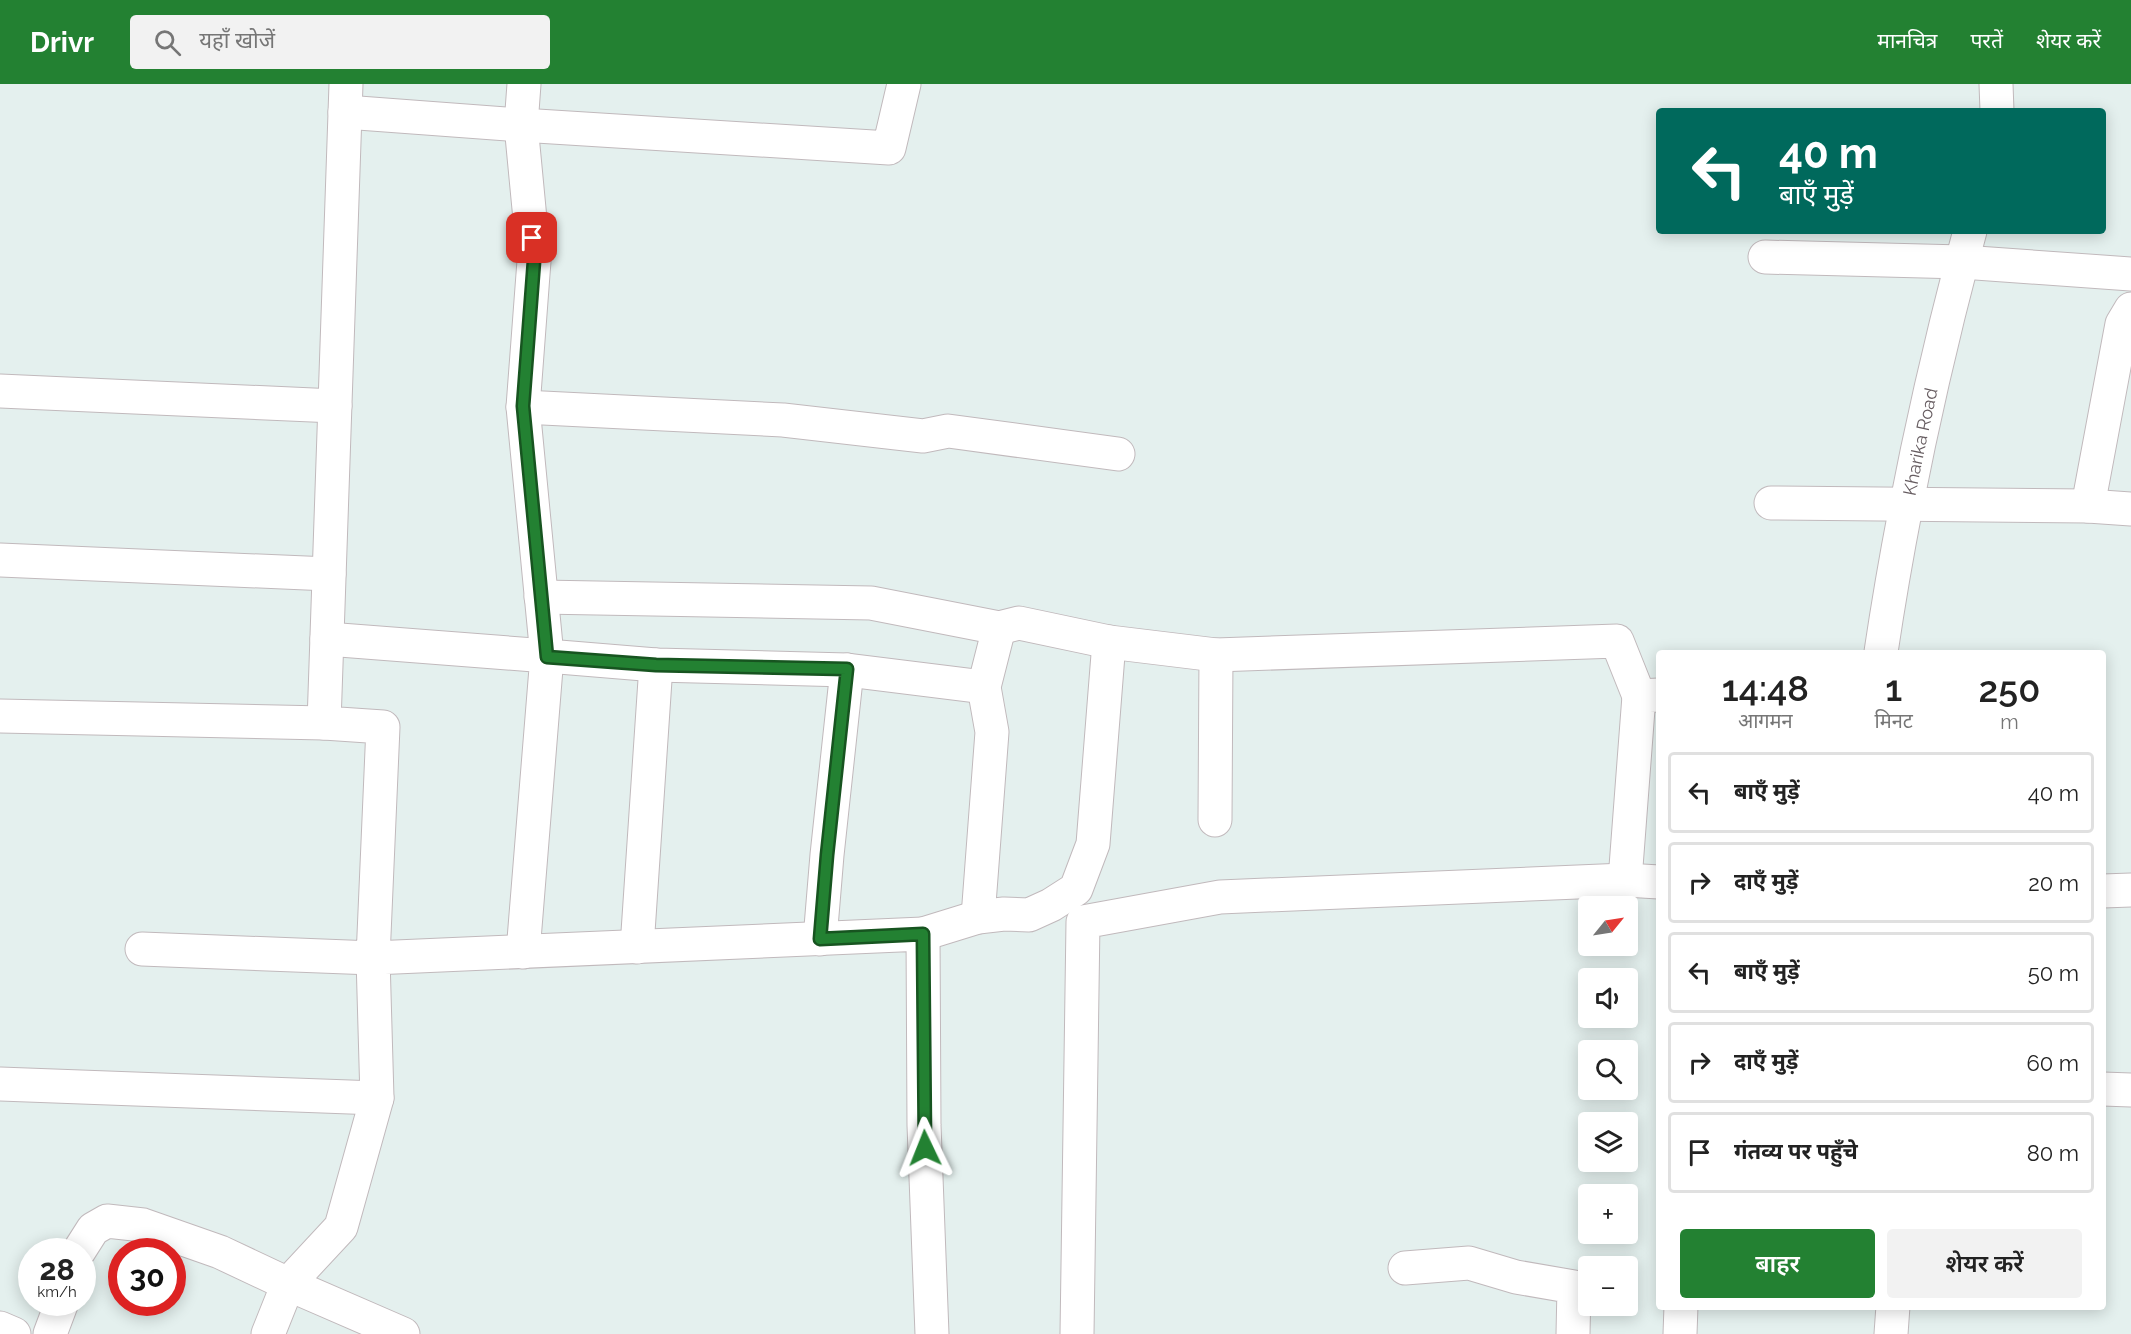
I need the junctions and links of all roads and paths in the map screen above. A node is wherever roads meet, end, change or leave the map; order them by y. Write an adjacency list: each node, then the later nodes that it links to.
1 (524, 84): 6 (street)
2 (904, 84): 6 (street)
3 (1996, 84): 5 (street)
4 (345, 98): 6 (street); 12 (street)
5 (1997, 108)
6 (521, 125): 13 (street)
7 (1966, 246): 8 (street); 9 (street); 16 (street, Kharika Road)
8 (1765, 257)
9 (2131, 274)
10 (2131, 309): 17 (street)
11 (0, 391): 12 (street)
12 (335, 406): 20 (street)
13 (523, 406): 14 (street); 21 (street)
14 (1118, 454)
15 (1771, 503): 16 (street)
16 (1908, 504): 17 (street); 25 (street, Kharika Road)
17 (2088, 506): 18 (street)
18 (2131, 509)
19 (0, 560): 20 (street)
20 (329, 574): 23 (street)
21 (541, 597): 22 (street); 27 (street)
22 (999, 628): 24 (street); 30 (street)
23 (327, 639): 27 (street); 33 (street)
24 (1109, 642): 26 (street); 39 (street)
25 (1881, 650)
26 (1216, 655): 31 (street); 34 (street)
27 (547, 657): 28 (street); 44 (street)
28 (656, 665): 29 (street); 42 (street)
29 (847, 669): 30 (street); 41 (street)
30 (984, 687): 39 (street)
31 (1649, 696): 35 (street)
32 (0, 716): 33 (street)
33 (324, 723): 45 (street)
34 (1215, 820)
35 (1625, 880): 36 (street); 62 (street)
36 (1656, 882)
37 (2131, 890): 38 (street)
38 (2106, 891)
39 (978, 917): 40 (street)
40 (923, 934): 41 (street); 61 (street)
41 (820, 939): 42 (street)
42 (637, 947): 44 (street)
43 (142, 949): 45 (street)
44 (523, 952): 45 (street)
45 (373, 958): 49 (street)
46 (0, 1084): 49 (street)
47 (2106, 1089): 48 (street)
48 (2131, 1090)
49 (377, 1098): 52 (street)
50 (88, 1238): 52 (street)
51 (1405, 1268): 63 (street)
52 (288, 1284): 59 (street); 60 (street)
53 (1680, 1310): 64 (street)
54 (1893, 1310): 65 (street)
55 (57, 1316): 58 (street)
56 (0, 1328): 57 (street)
57 (15, 1334)
58 (50, 1334)
59 (268, 1334)
60 (403, 1334)
61 (932, 1334)
62 (1077, 1334)
63 (1573, 1334)
64 (1680, 1334)
65 (1891, 1334)

